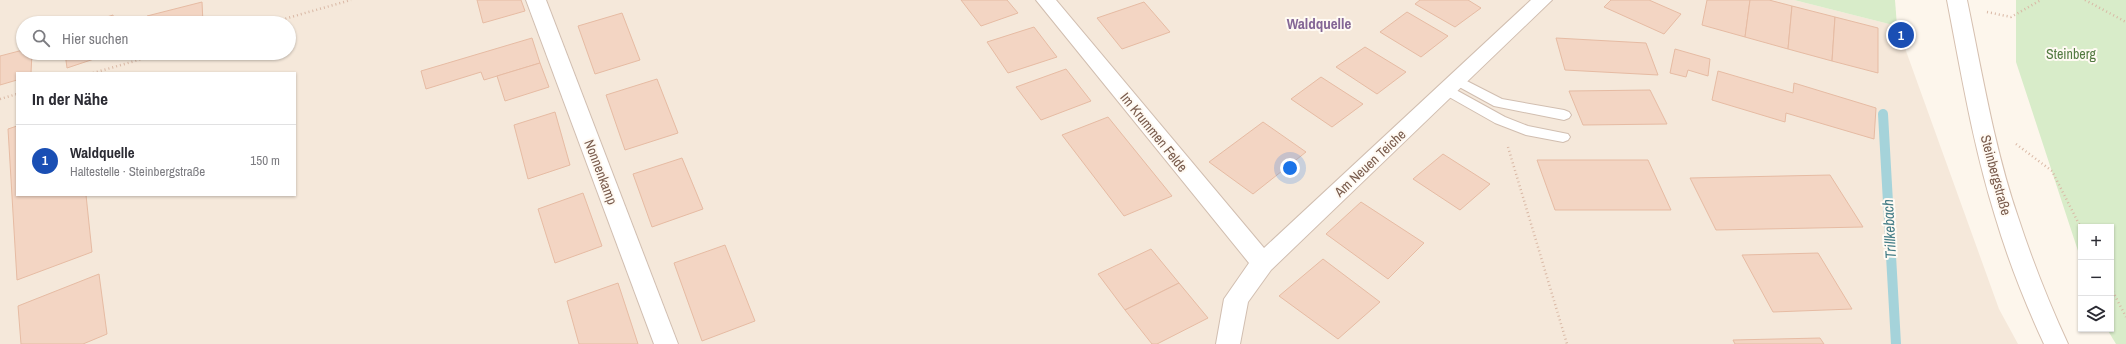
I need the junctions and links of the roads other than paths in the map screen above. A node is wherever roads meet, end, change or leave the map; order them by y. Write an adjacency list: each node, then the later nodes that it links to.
1 (536, 0): 9 (street, Nonnenkamp)
2 (1046, 0): 8 (street, Im Krummen Felde)
3 (1542, 0): 5 (street, Am Neuen Teiche)
4 (1957, 3): 11 (street, Steinbergstraße)
5 (1452, 85): 6 (lane); 7 (lane); 8 (street, Am Neuen Teiche)
6 (1564, 115)
7 (1563, 137)
8 (1263, 264): 10 (street, Am Neuen Teiche)
9 (666, 344)
10 (1228, 344)
11 (2056, 344)

